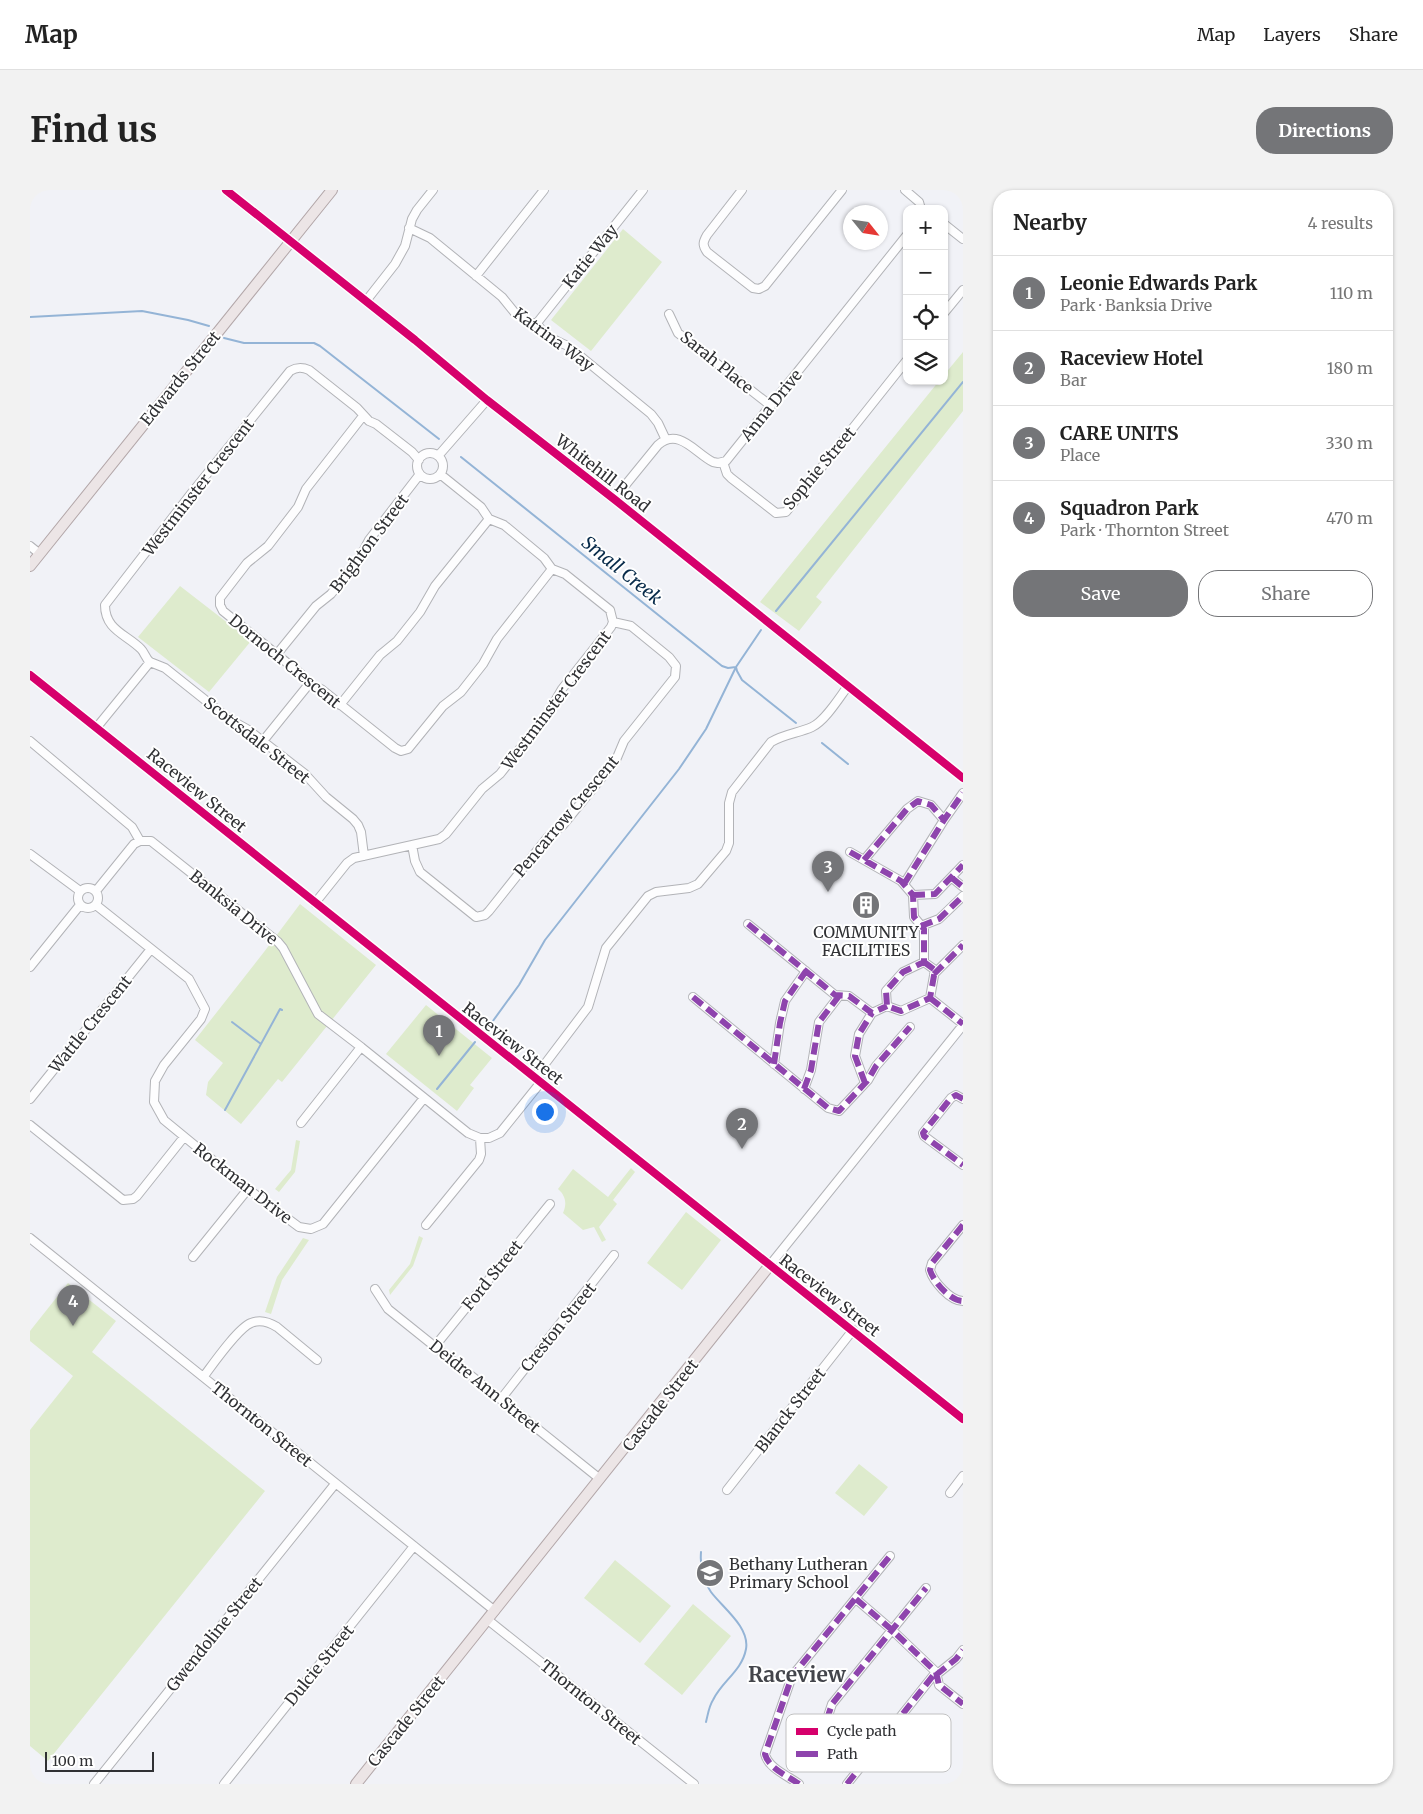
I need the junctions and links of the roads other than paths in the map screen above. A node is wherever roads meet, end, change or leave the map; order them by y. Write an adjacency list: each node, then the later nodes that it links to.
1 (226, 190): 14 (street, Whitehill Road)
2 (332, 190): 14 (main road, Edwards Street)
3 (433, 190): 11 (street)
4 (544, 190): 15 (street)
5 (643, 190): 20 (street, Katie Way)
6 (742, 190): 7 (street)
7 (842, 190)
8 (905, 190): 9 (street)
9 (920, 205)
10 (948, 227): 12 (street)
11 (409, 228): 15 (street, Katrina Way); 17 (street)
12 (963, 239)
13 (903, 240): 23 (street, Anna Drive)
14 (289, 242): 17 (street, Whitehill Road); 34 (main road, Edwards Street)
15 (476, 276): 20 (street, Katrina Way)
16 (963, 290): 18 (street)
17 (366, 302): 22 (street, Whitehill Road)
18 (948, 308)
19 (668, 314): 23 (street, Sarah Place)
20 (537, 323): 25 (street, Katrina Way)
21 (903, 365): 28 (street, Sophie Street)
22 (487, 400): 26 (street); 31 (street, Whitehill Road)
23 (771, 406): 28 (street, Anna Drive)
24 (363, 416): 27 (street, Westminster Crescent); 38 (street, Dornoch Crescent); 39 (street, Westminster Crescent)
25 (666, 440): 28 (street); 31 (street)
26 (438, 456): 27 (street); 30 (street)
27 (419, 460): 29 (street)
28 (723, 462)
29 (420, 474): 30 (street); 38 (street, Brighton Street)
30 (440, 474): 32 (street, Westminster Crescent)
31 (614, 499): 43 (street, Whitehill Road)
32 (489, 518): 36 (street, Westminster Crescent); 45 (street)
33 (30, 546): 34 (street)
34 (40, 554): 35 (main road, Edwards Street)
35 (30, 566)
36 (552, 569): 37 (street, Westminster Crescent); 45 (street, Dornoch Crescent)
37 (613, 622): 53 (street, Westminster Crescent); 53 (street, Pencarrow Crescent)
38 (277, 654): 42 (street, Dornoch Crescent)
39 (150, 662): 46 (street); 48 (street, Scottsdale Street)
40 (30, 670): 44 (street, Raceview Street)
41 (30, 675): 44 (street, Raceview Street)
42 (309, 684): 45 (street, Dornoch Crescent); 48 (street)
43 (848, 686): 49 (street, Whitehill Road); 86 (street)
44 (48, 687): 46 (street, Raceview Street)
45 (340, 705)
46 (97, 727): 66 (street, Raceview Street)
47 (30, 741): 52 (street)
48 (263, 741): 56 (street, Scottsdale Street)
49 (963, 778)
50 (963, 793): 51 (street)
51 (944, 820): 57 (street); 60 (street)
52 (140, 841): 63 (street); 84 (street, Banksia Drive)
53 (412, 845): 56 (street, Westminster Crescent)
54 (850, 852): 57 (street)
55 (30, 854): 62 (street)
56 (364, 856): 66 (street, Westminster Crescent)
57 (864, 860): 60 (street)
58 (963, 866): 59 (street)
59 (952, 878): 61 (street); 64 (street)
60 (904, 884): 64 (street)
61 (963, 887)
62 (80, 891): 63 (street); 67 (street)
63 (96, 891): 68 (street)
64 (912, 895): 70 (street)
65 (963, 896): 70 (street)
66 (315, 903): 86 (street, Raceview Street)
67 (80, 904): 68 (street); 74 (street)
68 (96, 905): 72 (street, Rockman Drive)
69 (748, 924): 75 (street)
70 (921, 926): 73 (street)
71 (963, 945): 76 (street)
72 (151, 949): 90 (street, Wattle Crescent); 94 (street, Rockman Drive)
73 (924, 962): 76 (street); 80 (street)
74 (30, 967)
75 (806, 971): 77 (street); 85 (street)
76 (934, 974): 79 (street)
77 (840, 996): 81 (street); 88 (street)
78 (692, 997): 85 (street)
79 (930, 998): 80 (street); 82 (street)
80 (887, 1006): 81 (street)
81 (872, 1013): 87 (street)
82 (963, 1024): 104 (street, Cascade Street)
83 (910, 1027): 87 (street)
84 (361, 1047): 89 (street, Banksia Drive); 92 (street)
85 (774, 1064): 88 (street)
86 (538, 1079): 95 (street); 104 (street, Raceview Street)
87 (865, 1083): 88 (street)
88 (804, 1088)
89 (424, 1098): 95 (street); 97 (street, Rockman Drive)
90 (30, 1099)
91 (963, 1099): 96 (street)
92 (300, 1123)
93 (30, 1125): 94 (street)
94 (184, 1137): 97 (street, Rockman Drive)
95 (480, 1138): 99 (street)
96 (963, 1165)
97 (248, 1189): 103 (street)
98 (550, 1204): 108 (street, Ford Street)
99 (426, 1225)
100 (963, 1225): 106 (street)
101 (30, 1238): 110 (street, Thornton Street)
102 (614, 1254): 111 (street, Creston Street)
103 (193, 1257)
104 (770, 1265): 107 (street, Raceview Street); 114 (main road, Cascade Street)
105 (375, 1289): 108 (street, Deidre Ann Street)
106 (963, 1301)
107 (853, 1330): 112 (street, Raceview Street); 116 (street, Blanck Street)
108 (435, 1346): 111 (street, Deidre Ann Street)
109 (317, 1360): 110 (street)
110 (204, 1376): 115 (street, Thornton Street)
111 (501, 1398): 114 (street, Deidre Ann Street)
112 (963, 1419)
113 (963, 1476): 117 (street)
114 (600, 1479): 122 (main road, Cascade Street)
115 (335, 1484): 118 (street, Thornton Street); 131 (street, Gwendoline Street)
116 (727, 1490)
117 (950, 1493)
118 (414, 1546): 122 (street, Thornton Street); 132 (street, Dulcie Street)
119 (890, 1556): 121 (street)
120 (926, 1588): 124 (street)
121 (856, 1599): 124 (street); 135 (street)
122 (495, 1611): 123 (main road, Cascade Street)
123 (488, 1620): 133 (main road, Cascade Street); 134 (street, Thornton Street)
124 (892, 1630): 126 (street); 128 (street)
125 (963, 1650): 126 (street)
126 (936, 1673): 127 (street); 129 (street)
127 (963, 1704)
128 (829, 1714)
129 (903, 1714)
130 (856, 1772): 136 (street)
131 (94, 1784)
132 (224, 1784)
133 (356, 1784)
134 (694, 1784)
135 (799, 1784)
136 (846, 1784)

